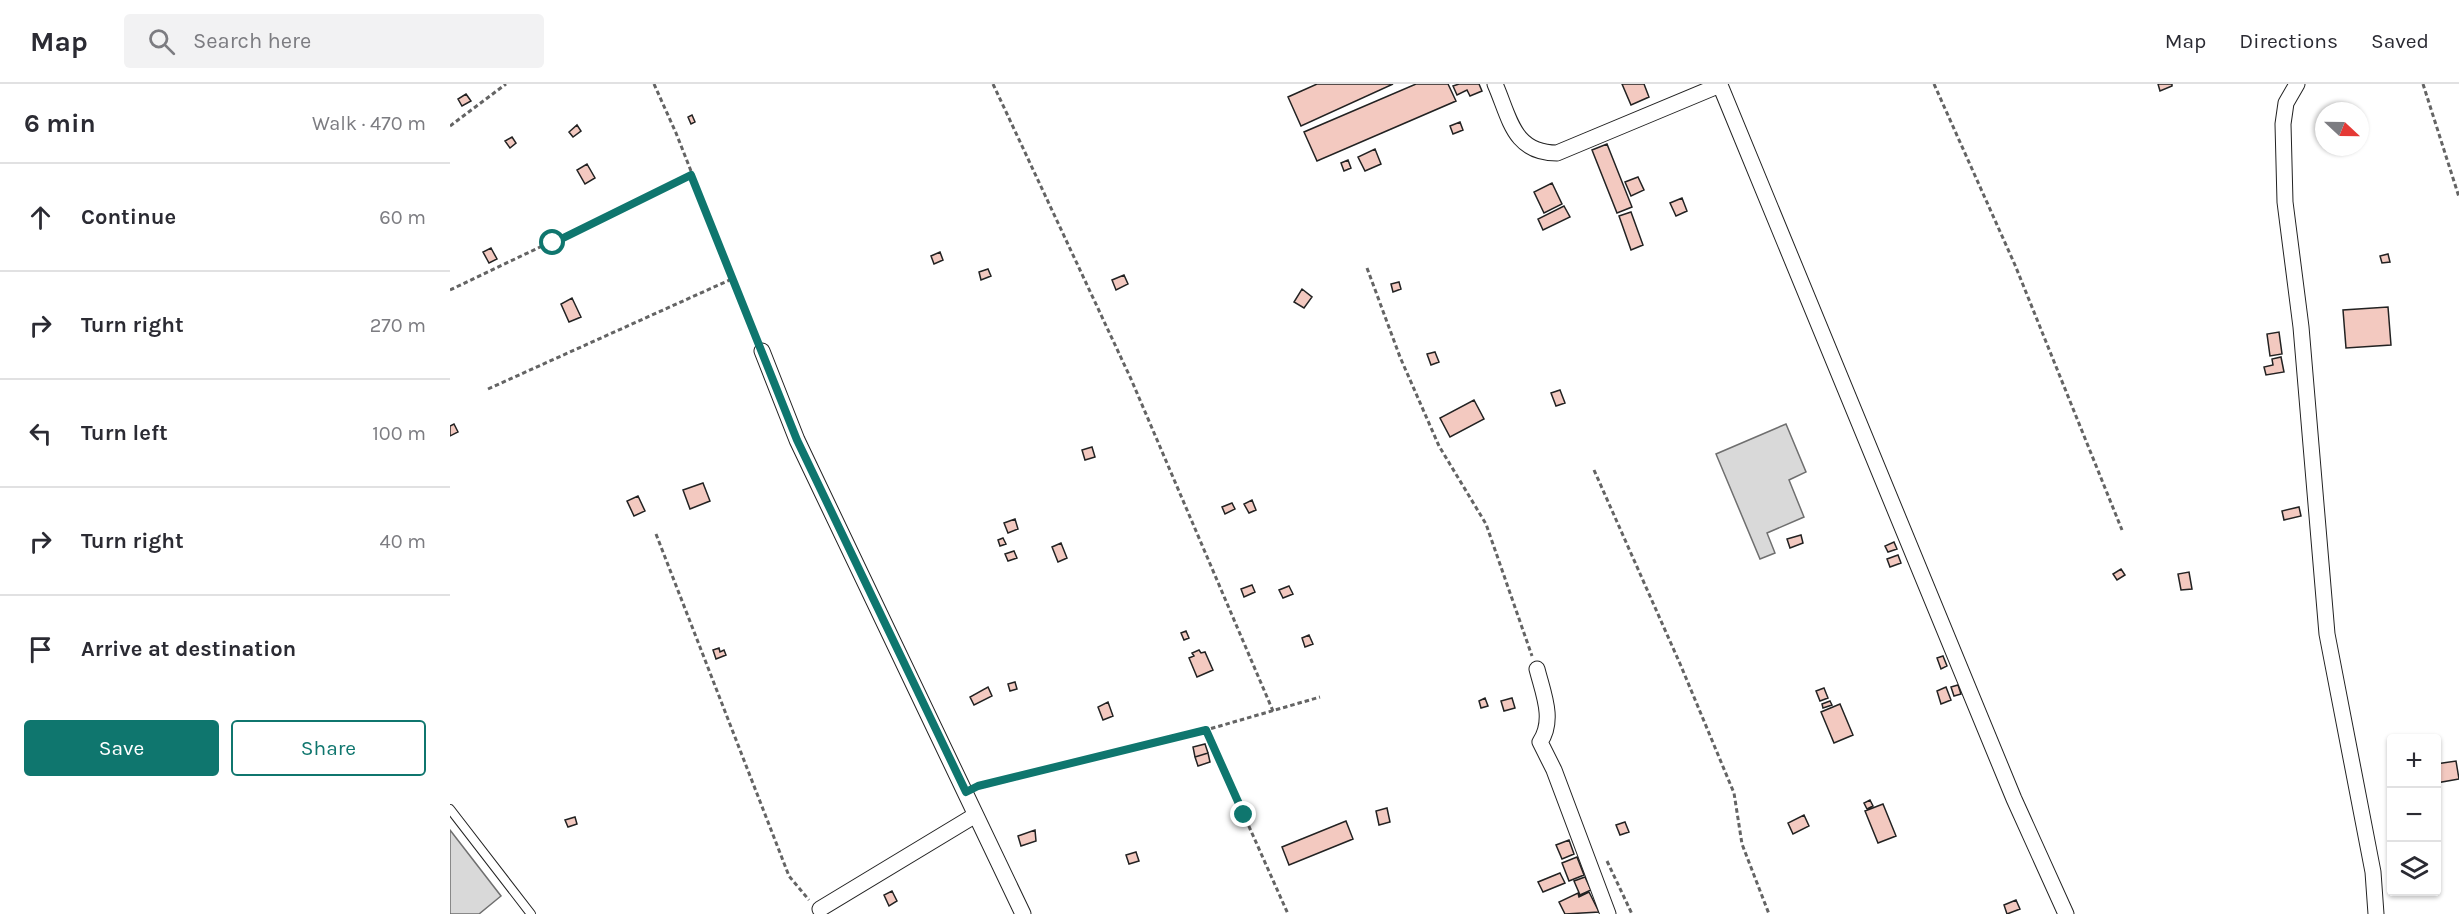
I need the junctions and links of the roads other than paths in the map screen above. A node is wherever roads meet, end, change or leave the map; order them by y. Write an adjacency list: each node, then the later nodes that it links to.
1 (1495, 84): 11 (street)
2 (2297, 84): 12 (street)
3 (762, 351): 6 (street)
4 (1537, 669): 10 (street)
5 (450, 809): 8 (lane)
6 (974, 816): 7 (street); 9 (street)
7 (818, 912)
8 (531, 914)
9 (1023, 914)
10 (1608, 914)
11 (2066, 914)
12 (2376, 914)

